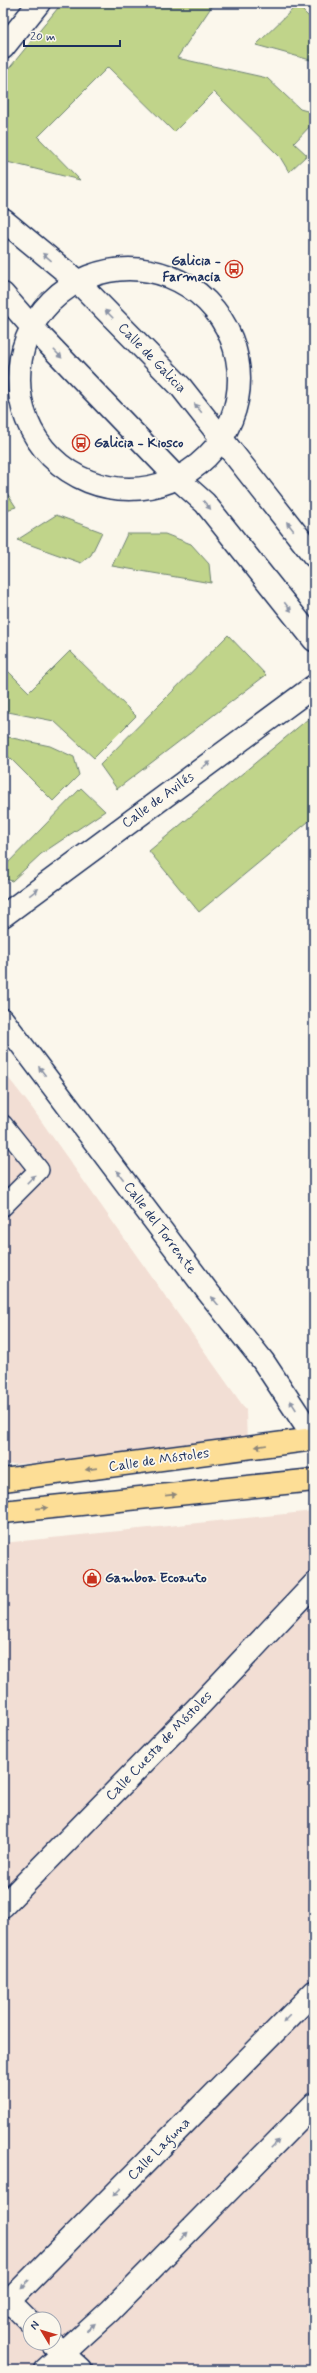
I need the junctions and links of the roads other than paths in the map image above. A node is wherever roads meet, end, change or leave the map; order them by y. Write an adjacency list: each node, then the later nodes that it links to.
1 (39, 3): 2 (street)
2 (3, 48)
3 (3, 220): 4 (street, Calle de Galicia, one-way to 3)
4 (77, 281): 6 (street); 7 (street, Calle de Galicia, one-way to 4); 7 (street)
5 (3, 294): 6 (street)
6 (31, 326): 8 (street, one-way to 8); 8 (street)
7 (222, 439): 8 (street); 9 (street, Calle de Galicia, one-way to 7)
8 (178, 479): 10 (street, one-way to 10)
9 (314, 556)
10 (312, 635)
11 (314, 686): 12 (street, Calle de Avilés, one-way to 11)
12 (3, 916)
13 (3, 1020): 16 (street, Calle del Torrente, one-way to 13)
14 (3, 1125): 15 (lane, one-way to 14)
15 (3, 1206)
16 (314, 1439): 17 (main road, Calle de Móstoles, one-way to 17)
17 (3, 1480)
18 (314, 1480): 19 (main road, one-way to 18)
19 (3, 1512)
20 (314, 1584): 21 (street, Calle Cuesta de Móstoles)
21 (3, 1906)
22 (314, 1992): 24 (street, Calle Laguna, one-way to 24)
23 (314, 2104): 26 (street, one-way to 23)
24 (6, 2304): 25 (street)
25 (22, 2316)
26 (62, 2344)
27 (54, 2351): 29 (street)
28 (59, 2351): 30 (street)
29 (44, 2370)
30 (81, 2370)

